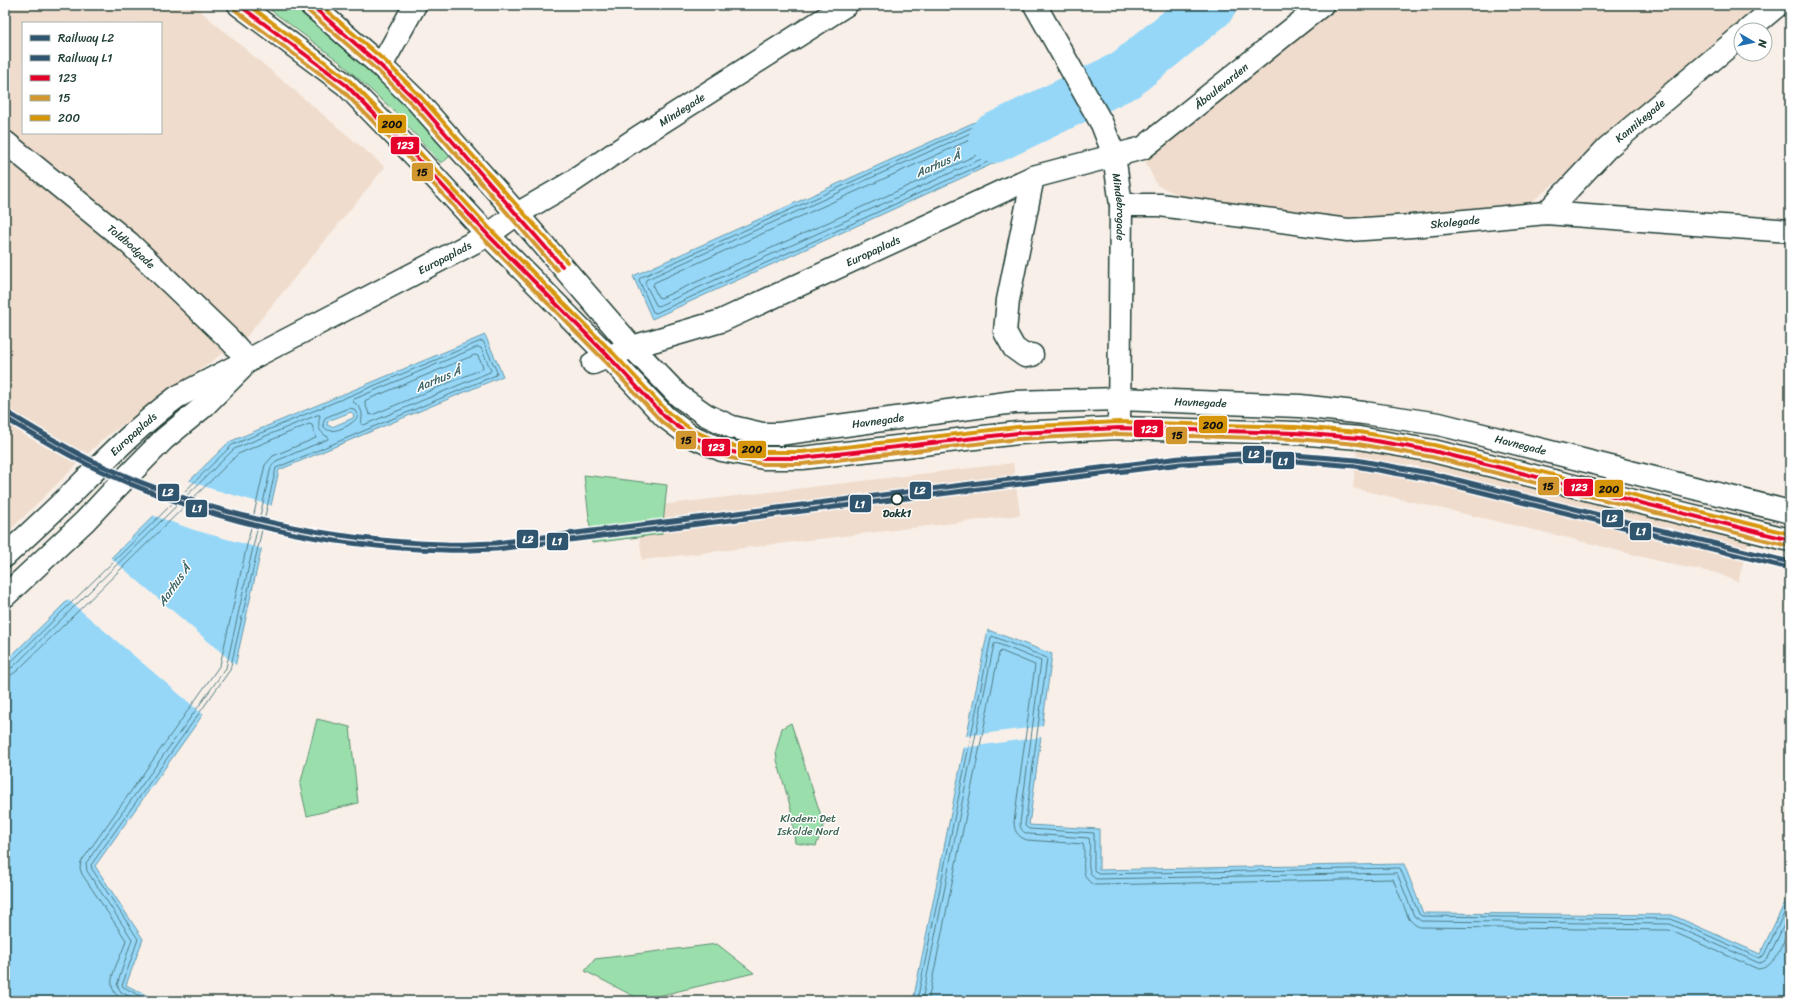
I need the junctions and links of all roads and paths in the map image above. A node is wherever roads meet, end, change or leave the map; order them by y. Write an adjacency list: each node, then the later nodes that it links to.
1 (239, 5): 18 (street)
2 (311, 5): 10 (street)
3 (415, 5): 10 (street)
4 (846, 5): 16 (street, Mindegade)
5 (1035, 5): 12 (street, Mindebrogade)
6 (1322, 5): 12 (street, Åboulevarden)
7 (1778, 5): 8 (street)
8 (1758, 22)
9 (1733, 43): 15 (street, Kannikegade)
10 (381, 66): 16 (street)
11 (5, 142): 22 (street, Toldbodgade)
12 (1114, 154): 13 (street, Europaplads); 14 (street, Mindebrogade)
13 (1033, 177): 19 (street, Europaplads); 20 (street)
14 (1121, 205): 15 (street, Skolegade); 23 (street, Mindebrogade)
15 (1546, 213): 17 (street, Skolegade)
16 (517, 214): 18 (street, Mindegade); 19 (street)
17 (1790, 231)
18 (488, 235): 21 (street); 22 (street, Europaplads)
19 (632, 347): 21 (street, Europaplads); 23 (street, Havnegade)
20 (1032, 355)
21 (601, 360): 24 (street)
22 (249, 361): 27 (street, Europaplads); 28 (street, Europaplads)
23 (1119, 400): 24 (street, Mindebrogade); 25 (street, Havnegade)
24 (1119, 428): 26 (street)
25 (1790, 512)
26 (1790, 540)
27 (5, 556)
28 (5, 596)

